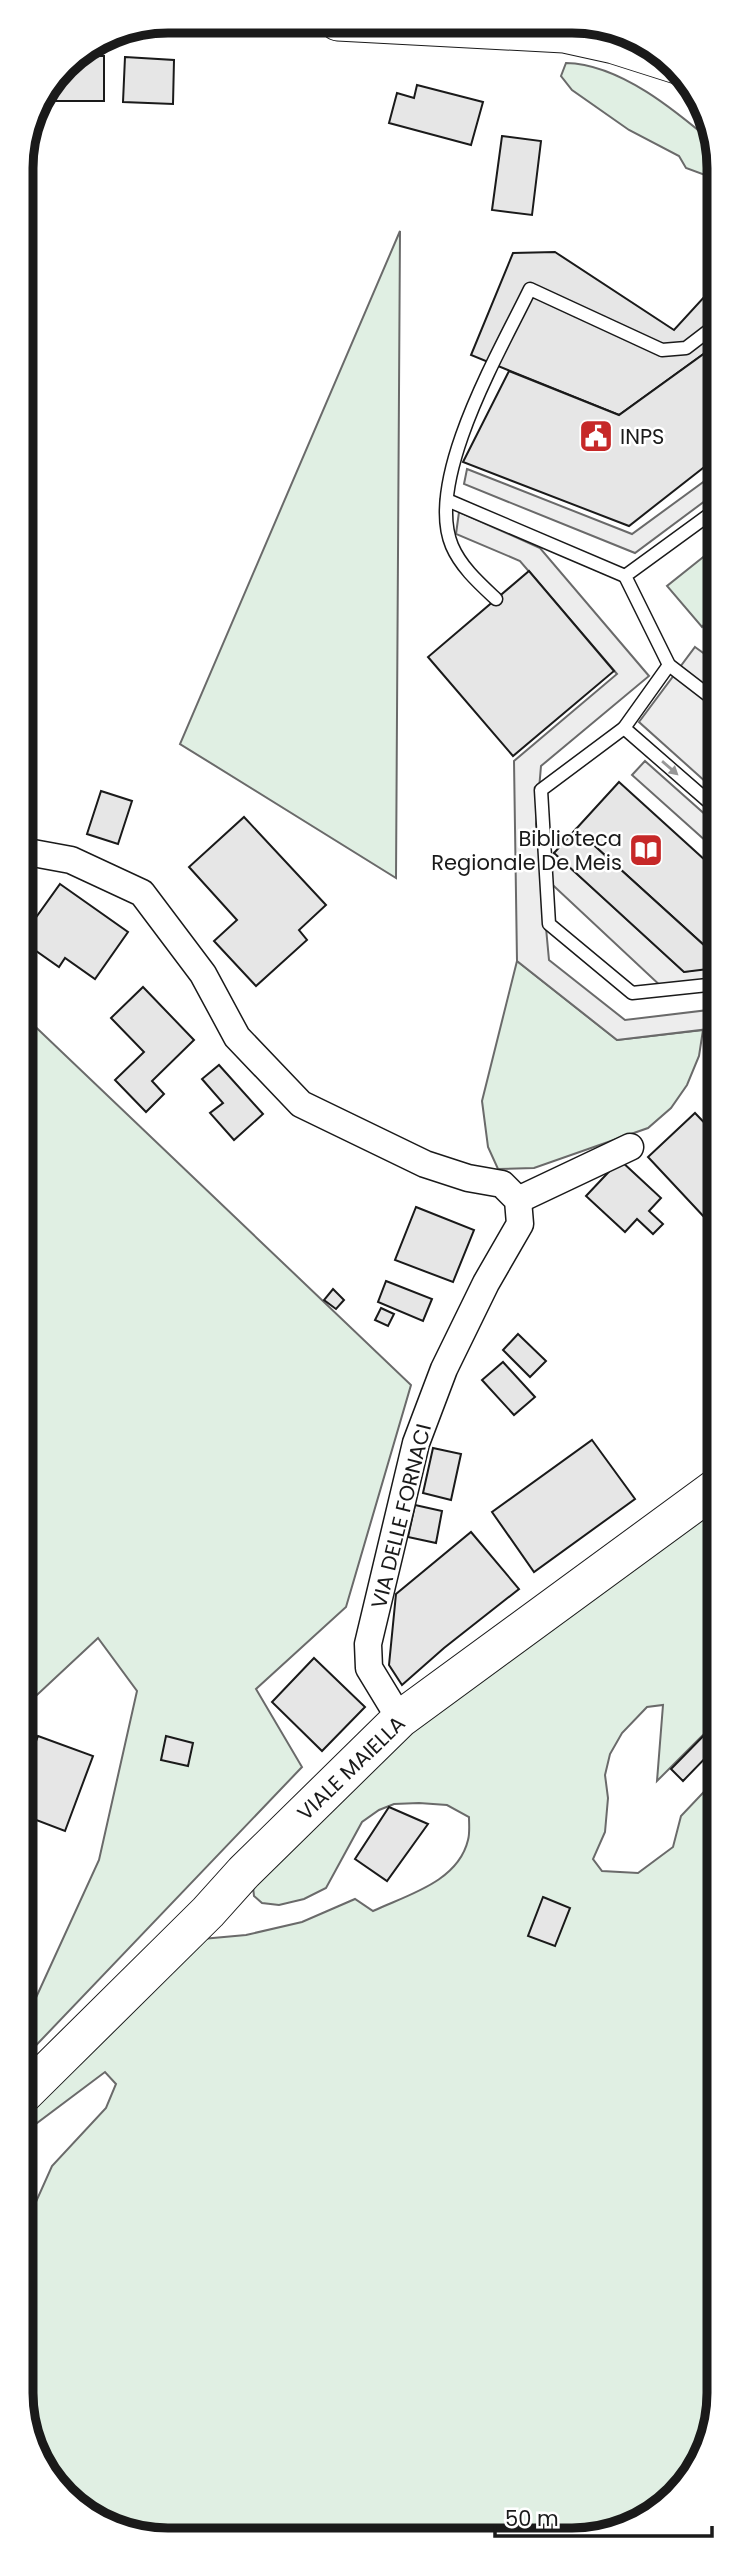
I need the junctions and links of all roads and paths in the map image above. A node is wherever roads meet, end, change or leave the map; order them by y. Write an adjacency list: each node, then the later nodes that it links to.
1 (553, 33): 2 (main road)
2 (647, 56)
3 (707, 332): 4 (lane)
4 (447, 500): 6 (lane); 7 (lane)
5 (707, 516): 6 (lane)
6 (625, 576): 8 (lane)
7 (496, 599)
8 (669, 665): 9 (lane); 10 (lane)
9 (707, 694)
10 (624, 728): 11 (lane, one-way to 11); 13 (lane)
11 (707, 800)
12 (34, 854): 15 (street)
13 (707, 985)
14 (630, 1147): 15 (street)
15 (518, 1200): 17 (street, VIA DELLE FORNACI)
16 (706, 1494): 17 (main road, VIALE MAIELLA)
17 (400, 1719): 18 (main road, VIALE MAIELLA)
18 (33, 2085)

